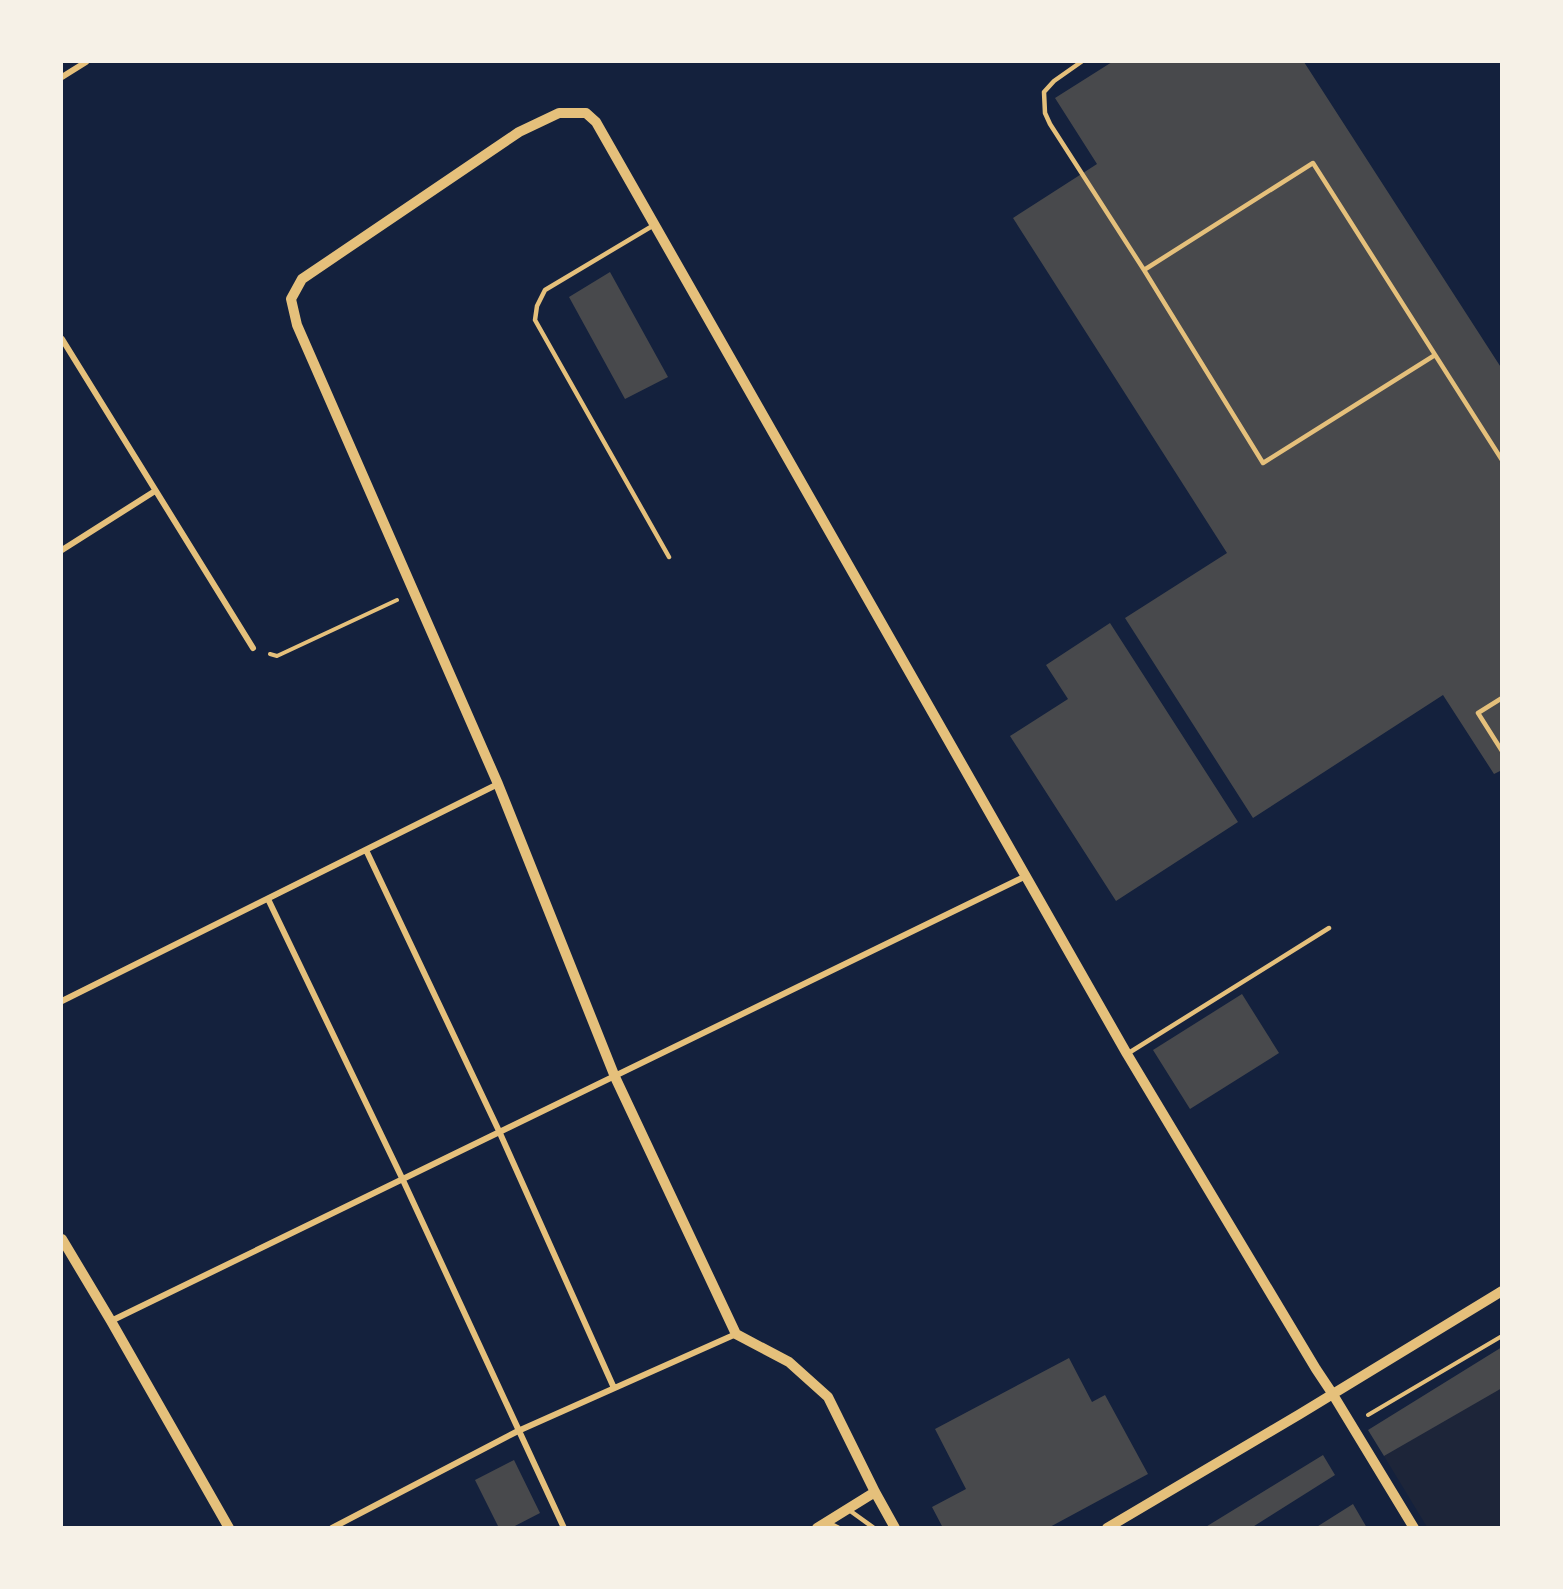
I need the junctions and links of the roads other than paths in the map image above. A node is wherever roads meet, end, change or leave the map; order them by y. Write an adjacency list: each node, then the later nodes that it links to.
1 (86, 62): 3 (street)
2 (1081, 62): 5 (lane)
3 (62, 77)
4 (654, 225): 11 (lane); 15 (street); 17 (street)
5 (1144, 270): 7 (lane); 7 (lane)
6 (62, 339): 9 (street)
7 (1435, 355): 8 (lane)
8 (1502, 460)
9 (155, 491): 10 (street); 12 (street)
10 (62, 550)
11 (669, 557)
12 (253, 648)
13 (1502, 698): 14 (lane)
14 (1502, 750)
15 (498, 784): 16 (street); 22 (street)
16 (366, 850): 18 (street); 23 (street)
17 (1026, 876): 21 (street); 22 (street)
18 (268, 899): 20 (street); 24 (street)
19 (1329, 928): 21 (lane)
20 (62, 1001)
21 (1127, 1054): 30 (street)
22 (615, 1077): 23 (street); 28 (street)
23 (499, 1131): 24 (street); 29 (street)
24 (402, 1178): 27 (street); 31 (street)
25 (62, 1239): 27 (street)
26 (1502, 1291): 30 (street)
27 (111, 1321): 35 (street)
28 (736, 1334): 29 (street); 32 (street)
29 (614, 1388): 31 (street)
30 (1332, 1393): 41 (street); 42 (street)
31 (518, 1431): 36 (street); 37 (street)
32 (875, 1492): 33 (street); 40 (street)
33 (848, 1509): 34 (street); 39 (lane)
34 (822, 1525): 38 (lane)
35 (230, 1527)
36 (332, 1527)
37 (564, 1527)
38 (838, 1527)
39 (874, 1527)
40 (895, 1527)
41 (1107, 1527)
42 (1414, 1527)

